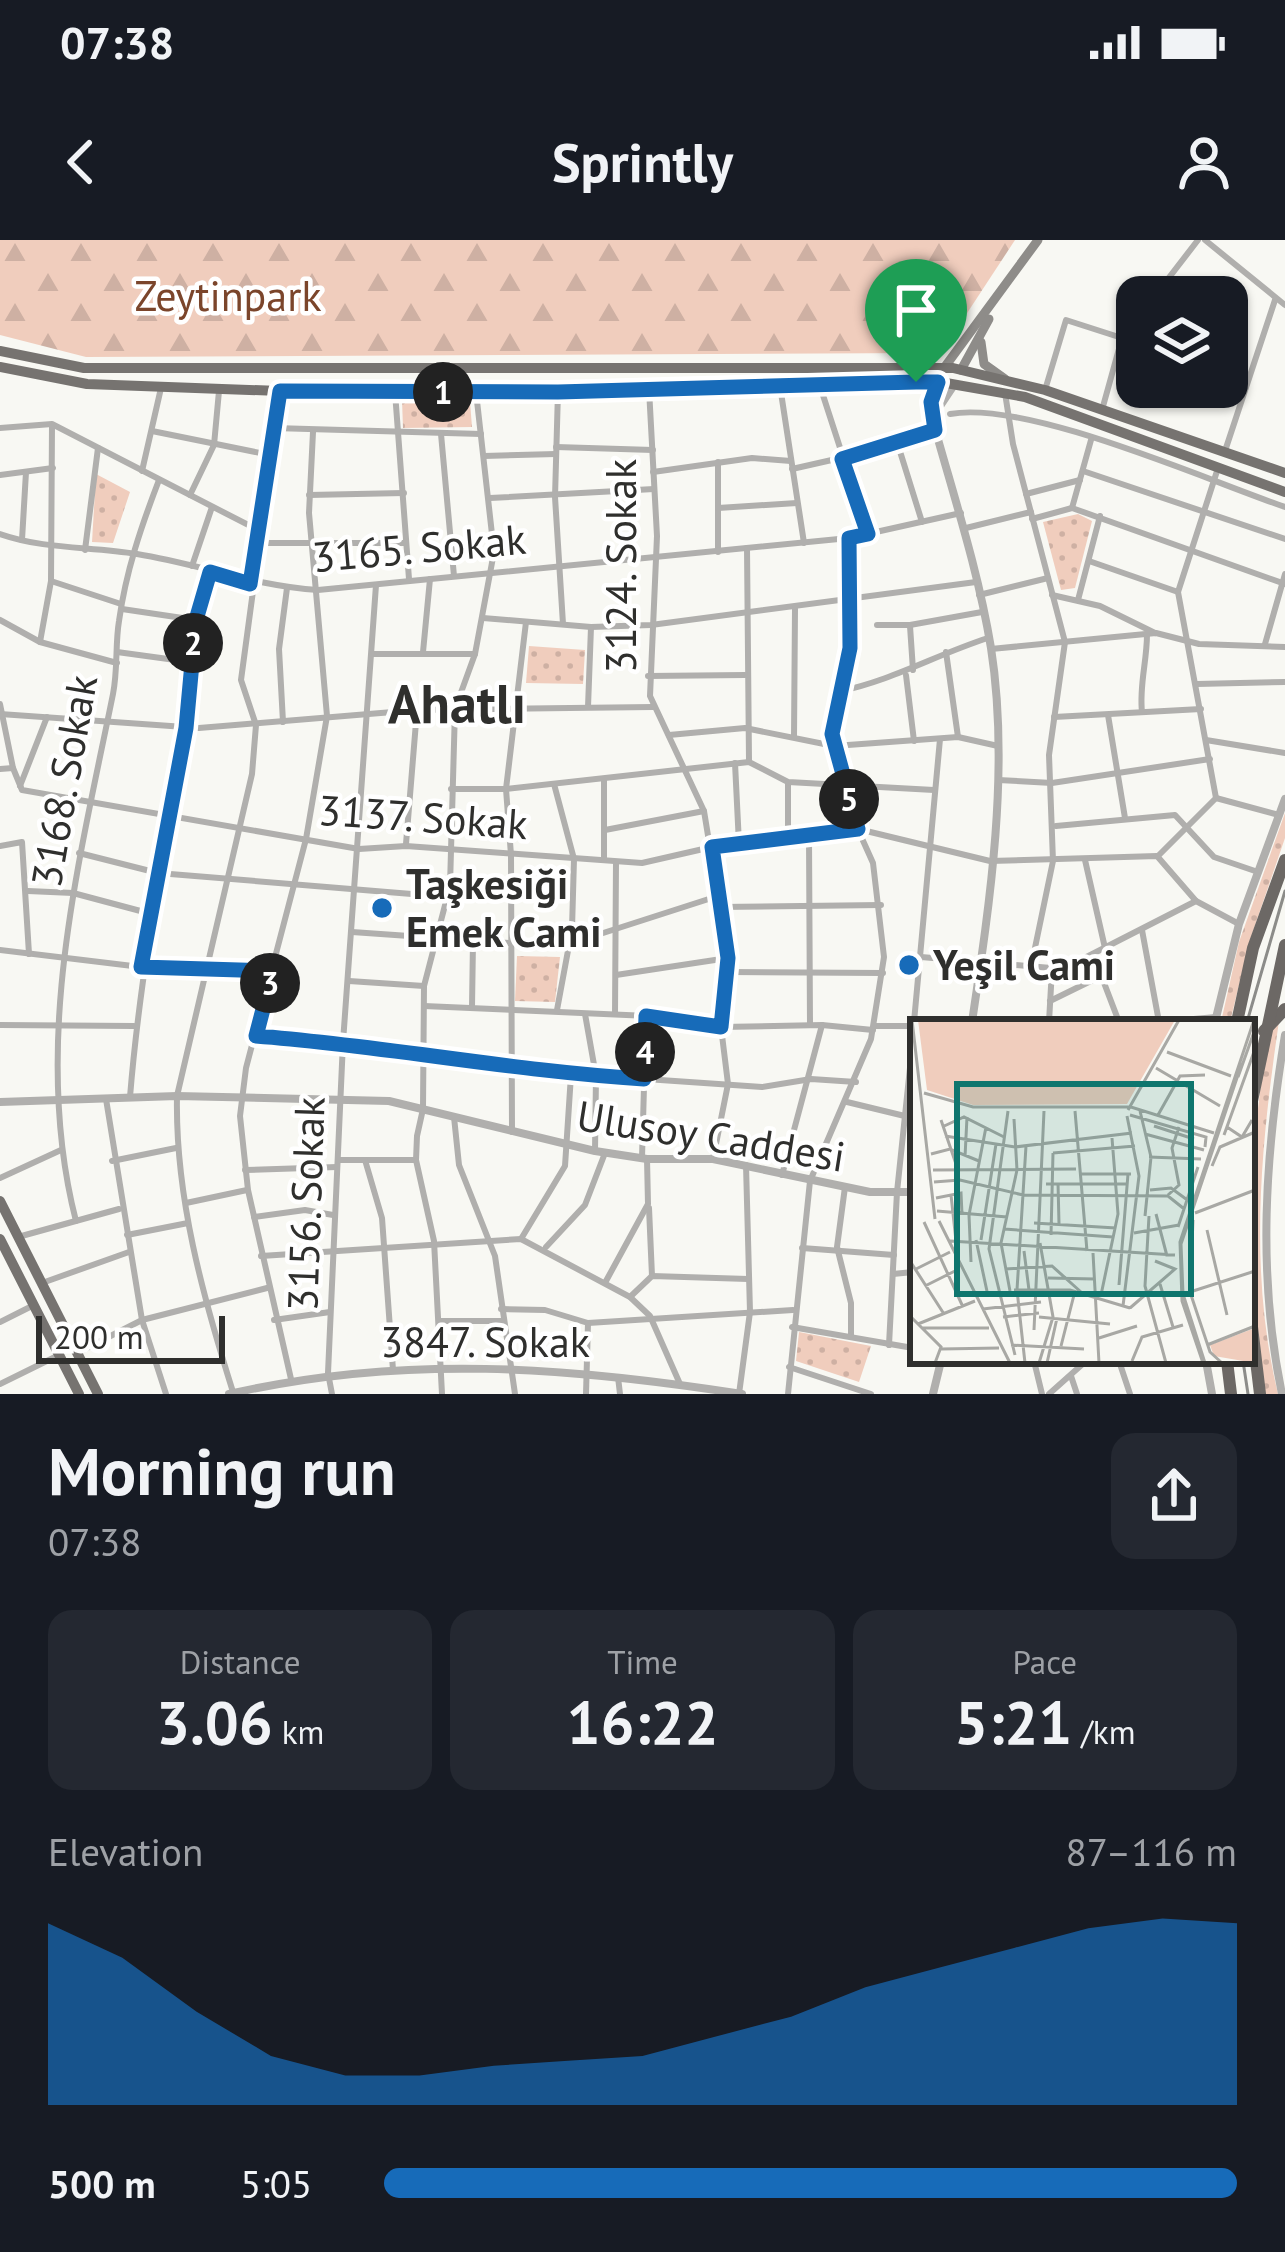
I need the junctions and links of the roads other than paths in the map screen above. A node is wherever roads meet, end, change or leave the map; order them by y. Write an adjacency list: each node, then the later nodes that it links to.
1 (1038, 240): 5 (main road)
2 (1202, 240): 3 (street); 4 (street)
3 (1172, 276)
4 (1275, 300): 6 (street); 48 (street)
5 (996, 303): 7 (main road); 12 (main road)
6 (1285, 305)
7 (982, 335): 13 (main road); 17 (main road)
8 (1116, 336): 23 (street)
9 (0, 351): 12 (main road)
10 (1116, 360): 29 (street)
11 (0, 368): 20 (main road)
12 (944, 368): 13 (main road); 15 (main road)
13 (961, 370): 16 (main road); 17 (main road)
14 (916, 382): 15 (main road); 19 (main road); 28 (street)
15 (938, 382): 16 (main road); 28 (street)
16 (955, 384): 17 (main road); 32 (street)
17 (1005, 385): 23 (main road); 31 (street); 55 (main road)
18 (780, 386): 19 (main road); 21 (main road); 53 (street)
19 (820, 386): 51 (street)
20 (161, 388): 22 (main road); 37 (street)
21 (649, 389): 27 (main road); 47 (street, 3124. Sokak)
22 (219, 390): 24 (main road); 43 (street)
23 (1045, 390): 29 (main road)
24 (280, 391): 25 (main road); 35 (street)
25 (394, 392): 26 (main road); 39 (street)
26 (476, 392): 27 (main road); 41 (street)
27 (558, 392): 46 (street)
28 (931, 402): 32 (street)
29 (1102, 410): 48 (main road)
30 (950, 414): 31 (street)
31 (1006, 414): 42 (street); 67 (street)
32 (932, 418): 36 (street)
33 (52, 424): 34 (street); 45 (street); 54 (street)
34 (0, 428)
35 (274, 428): 38 (street); 49 (street)
36 (935, 430): 44 (street); 78 (street)
37 (152, 431): 43 (street); 56 (street)
38 (314, 432): 39 (street); 69 (street)
39 (397, 434): 40 (street); 66 (street)
40 (442, 434): 41 (street); 105 (street)
41 (481, 434): 50 (street)
42 (1091, 440): 61 (street); 63 (street)
43 (214, 445): 49 (street); 68 (street)
44 (898, 445): 51 (street); 81 (street)
45 (98, 448): 56 (street); 95 (street)
46 (556, 450): 47 (street); 50 (street); 70 (street)
47 (653, 450): 58 (street, 3124. Sokak)
48 (1225, 453): 59 (main road)
49 (270, 454): 83 (street)
50 (484, 456): 71 (street)
51 (842, 459): 53 (street); 85 (street)
52 (718, 462): 53 (street); 58 (street); 75 (street)
53 (792, 465): 72 (street)
54 (53, 468): 57 (street); 94 (street)
55 (1218, 468): 63 (street); 65 (main road)
56 (142, 471): 62 (street)
57 (26, 472): 60 (street); 88 (street)
58 (653, 472): 64 (street, 3124. Sokak)
59 (1285, 473)
60 (0, 475)
61 (1082, 476): 67 (street); 76 (street); 77 (street)
62 (159, 480): 68 (street); 98 (street, 3168. Sokak)
63 (1214, 482): 74 (street); 77 (street)
64 (654, 489): 70 (street); 99 (street, 3124. Sokak)
65 (1285, 492)
66 (404, 493): 69 (street); 90 (street)
67 (1026, 494): 79 (street)
68 (190, 495): 73 (street)
69 (309, 495): 92 (street)
70 (555, 497): 71 (street); 102 (street)
71 (489, 498): 104 (street)
72 (797, 503): 75 (street); 91 (street)
73 (212, 507): 83 (street); 101 (street)
74 (1285, 507)
75 (718, 508): 97 (street)
76 (1072, 508): 79 (street); 80 (street)
77 (1205, 510): 87 (street); 96 (street)
78 (961, 513): 81 (street, 3165. Sokak); 82 (street)
79 (1032, 515): 82 (street); 106 (street)
80 (1100, 516): 96 (street); 100 (street)
81 (922, 522): 85 (street, 3165. Sokak)
82 (966, 528): 111 (street)
83 (258, 530): 89 (street)
84 (0, 534): 88 (street, 3165. Sokak)
85 (868, 534): 86 (street, 3165. Sokak)
86 (849, 538): 91 (street, 3165. Sokak); 119 (street)
87 (1285, 539)
88 (22, 541): 94 (street, 3165. Sokak)
89 (256, 543): 92 (street); 112 (street)
90 (406, 543): 92 (street); 109 (street)
91 (804, 543): 93 (street, 3165. Sokak)
92 (314, 546): 115 (street)
93 (747, 548): 97 (street, 3165. Sokak); 124 (street)
94 (51, 549): 95 (street, 3165. Sokak); 108 (street)
95 (85, 550): 98 (street, 3165. Sokak)
96 (1192, 550): 110 (street); 116 (street)
97 (718, 551): 99 (street, 3165. Sokak)
98 (131, 553): 101 (street, 3165. Sokak); 121 (street, 3168. Sokak)
99 (657, 556): 102 (street, 3165. Sokak); 130 (street, 3124. Sokak)
100 (1089, 561): 116 (street); 120 (street)
101 (192, 566): 103 (street, 3165. Sokak)
102 (559, 566): 104 (street, 3165. Sokak); 129 (street)
103 (210, 572): 112 (street, 3165. Sokak); 127 (street)
104 (492, 575): 105 (street, 3165. Sokak); 125 (street)
105 (454, 576): 107 (street, 3165. Sokak)
106 (1048, 578): 117 (street); 118 (street)
107 (430, 579): 109 (street, 3165. Sokak); 143 (street)
108 (51, 580): 121 (street); 137 (street)
109 (409, 580): 113 (street, 3165. Sokak)
110 (1284, 580): 139 (street)
111 (976, 582): 117 (street); 119 (street)
112 (250, 584): 114 (street, 3165. Sokak); 171 (street)
113 (376, 584): 115 (street, 3165. Sokak); 145 (street, 3156. Sokak)
114 (287, 588): 115 (street, 3165. Sokak); 170 (street)
115 (318, 590): 166 (street)
116 (1178, 592): 136 (street)
117 (979, 595): 123 (street)
118 (1052, 595): 120 (street); 138 (street)
119 (850, 601): 122 (street); 154 (street)
120 (1077, 601): 134 (street)
121 (121, 607): 127 (street); 142 (street, 3168. Sokak)
122 (795, 609): 124 (street); 176 (street)
123 (982, 611): 132 (street); 135 (street)
124 (744, 616): 130 (street); 150 (street)
125 (483, 618): 128 (street); 146 (street)
126 (0, 620): 137 (street)
127 (196, 620): 147 (street)
128 (526, 622): 129 (street); 157 (street)
129 (563, 624): 133 (street)
130 (651, 625): 133 (street); 151 (street, 3124. Sokak)
131 (877, 625): 132 (street)
132 (910, 625): 149 (street)
133 (591, 627): 158 (street)
134 (1151, 633): 136 (street); 138 (street); 163 (street)
135 (988, 638): 141 (street); 144 (street)
136 (1190, 640): 139 (street); 153 (street)
137 (40, 642): 148 (street)
138 (1065, 642): 141 (street); 168 (street)
139 (1265, 644): 140 (street)
140 (1285, 647)
141 (991, 649): 181 (street)
142 (117, 652): 147 (street); 148 (street, 3168. Sokak)
143 (423, 652): 145 (street); 146 (street)
144 (946, 652): 149 (street); 175 (street)
145 (372, 654): 162 (street, 3156. Sokak)
146 (475, 654): 159 (street)
147 (190, 662): 172 (street)
148 (117, 663): 169 (street, 3168. Sokak)
149 (909, 673): 154 (street); 179 (street)
150 (745, 675): 151 (street); 173 (street)
151 (648, 676): 156 (street, 3124. Sokak)
152 (1285, 682): 153 (street)
153 (1197, 685): 160 (street)
154 (837, 692): 180 (street)
155 (0, 704): 164 (street)
156 (653, 707): 158 (street); 174 (street, 3124. Sokak)
157 (515, 708): 158 (street); 159 (street); 198 (street)
158 (588, 708)
159 (455, 709): 161 (street); 197 (street)
160 (1201, 709): 163 (street); 178 (street)
161 (417, 710): 162 (street); 217 (street)
162 (368, 713): 166 (street); 220 (street, 3156. Sokak)
163 (1142, 713): 165 (street)
164 (2, 714): 167 (street); 186 (street)
165 (1108, 715): 168 (street); 189 (street)
166 (327, 716): 170 (street); 213 (street)
167 (47, 717): 169 (street); 196 (street)
168 (1054, 717): 193 (street)
169 (107, 722): 172 (street); 202 (street, 3168. Sokak)
170 (283, 722): 171 (street)
171 (256, 725): 172 (street); 211 (street)
172 (186, 728): 205 (street)
173 (745, 728): 174 (street); 176 (street); 184 (street)
174 (669, 735): 188 (street, 3124. Sokak)
175 (958, 737): 177 (street); 181 (street)
176 (794, 738): 180 (street)
177 (940, 739): 179 (street); 199 (street)
178 (1206, 740): 182 (street); 183 (street)
179 (914, 741): 180 (street)
180 (834, 746): 195 (street)
181 (999, 746): 191 (street)
182 (1285, 753)
183 (1210, 759): 189 (street); 200 (street)
184 (749, 762): 185 (street); 192 (street)
185 (735, 764): 188 (street); 215 (street)
186 (13, 768): 187 (street); 196 (street)
187 (0, 769)
188 (687, 769): 190 (street); 203 (street, 3124. Sokak)
189 (1117, 770): 193 (street); 206 (street)
190 (603, 778): 194 (street); 210 (street)
191 (994, 780): 193 (street); 229 (street)
192 (788, 782): 195 (street); 214 (street)
193 (1052, 783): 207 (street)
194 (554, 784): 198 (street); 225 (street)
195 (845, 787): 199 (street); 209 (street)
196 (19, 788): 202 (street, 3137. Sokak)
197 (451, 789): 198 (street); 221 (street)
198 (506, 789): 223 (street)
199 (934, 790): 219 (street)
200 (1216, 798): 204 (street); 208 (street)
201 (1285, 799): 204 (street)
202 (88, 802): 205 (street, 3137. Sokak); 222 (street, 3168. Sokak)
203 (704, 811): 210 (street); 218 (street, 3124. Sokak)
204 (1279, 814): 232 (street)
205 (169, 816): 211 (street, 3137. Sokak); 233 (street)
206 (1125, 820): 207 (street); 208 (street)
207 (1055, 826): 230 (street)
208 (1190, 826): 224 (street); 232 (street)
209 (858, 829): 212 (street, 3137. Sokak); 219 (street); 242 (street)
210 (605, 830): 226 (street)
211 (239, 832): 213 (street, 3137. Sokak); 234 (street)
212 (809, 837): 214 (street, 3137. Sokak); 243 (street)
213 (306, 839): 220 (street, 3137. Sokak); 235 (street)
214 (788, 839): 215 (street, 3137. Sokak)
215 (740, 844): 218 (street, 3137. Sokak)
216 (0, 846): 237 (street)
217 (406, 846): 220 (street, 3137. Sokak); 221 (street, 3137. Sokak)
218 (712, 847): 231 (street, 3137. Sokak); 239 (street, 3124. Sokak)
219 (928, 847): 229 (street); 259 (street)
220 (359, 849): 236 (street, 3156. Sokak)
221 (450, 849): 223 (street, 3137. Sokak); 240 (street)
222 (79, 853): 233 (street); 238 (street, 3168. Sokak)
223 (512, 855): 225 (street, 3137. Sokak); 252 (street)
224 (1157, 856): 227 (street); 241 (street)
225 (574, 859): 226 (street, 3137. Sokak); 253 (street)
226 (604, 860): 231 (street, 3137. Sokak)
227 (1085, 860): 230 (street); 255 (street)
228 (1285, 860): 290 (highway)
229 (990, 861): 230 (street); 262 (street)
230 (1053, 861): 264 (street)
231 (616, 862): 247 (street)
232 (1258, 872): 246 (street)
233 (158, 873): 234 (street); 245 (street)
234 (227, 881): 235 (street); 265 (street)
235 (295, 884): 236 (street); 267 (street)
236 (356, 888): 240 (street); 249 (street, 3156. Sokak)
237 (28, 891): 238 (street); 257 (street)
238 (73, 892): 245 (street); 261 (street, 3168. Sokak)
239 (718, 896): 244 (street, 3124. Sokak); 247 (street)
240 (448, 897): 250 (street)
241 (1196, 901): 246 (street); 248 (street)
242 (881, 905): 243 (street); 269 (street)
243 (810, 906): 244 (street); 270 (street)
244 (719, 907): 260 (street, 3124. Sokak)
245 (149, 913): 263 (street)
246 (1239, 924): 289 (street)
247 (616, 930): 253 (street); 271 (street)
248 (1142, 930): 255 (street); 288 (street)
249 (352, 932): 250 (street); 273 (street, 3156. Sokak)
250 (434, 938): 251 (street); 274 (street)
251 (473, 941): 252 (street); 277 (street)
252 (509, 943): 278 (street)
253 (568, 944): 280 (street)
254 (1285, 945): 299 (highway)
255 (1105, 948): 258 (street)
256 (0, 950): 257 (street)
257 (29, 953): 261 (street)
258 (1093, 954): 266 (street); 272 (street)
259 (921, 957): 262 (street); 284 (street)
260 (728, 958): 268 (street, 3124. Sokak); 271 (street)
261 (63, 960): 263 (street); 291 (street, 3168. Sokak)
262 (981, 960): 264 (street); 285 (street)
263 (141, 967): 265 (street); 296 (street)
264 (1031, 967): 266 (street)
265 (208, 968): 267 (street); 312 (street)
266 (1052, 969): 275 (street)
267 (273, 971): 301 (street)
268 (728, 972): 270 (street); 297 (street, 3124. Sokak)
269 (883, 973): 270 (street); 298 (street)
270 (809, 974): 294 (street)
271 (616, 975): 282 (street)
272 (1101, 976): 275 (street); 287 (street)
273 (348, 981): 274 (street); 302 (street, 3156. Sokak)
274 (424, 986): 276 (street)
275 (1050, 1001): 286 (street)
276 (424, 1006): 277 (street); 303 (street)
277 (472, 1007): 278 (street)
278 (510, 1008): 280 (street); 304 (street)
279 (1285, 1009): 299 (highway)
280 (557, 1010): 281 (street)
281 (585, 1014): 282 (street); 306 (street)
282 (615, 1015): 283 (street)
283 (646, 1016): 297 (street); 307 (street)
284 (915, 1019)
285 (972, 1019)
286 (1049, 1019)
287 (1118, 1019)
288 (1159, 1019)
289 (1216, 1019)
290 (1238, 1019)
291 (61, 1024): 293 (street); 296 (street); 317 (street, 3168. Sokak)
292 (910, 1024): 298 (street)
293 (0, 1025)
294 (810, 1025): 295 (street); 297 (street)
295 (822, 1025): 298 (street); 308 (street)
296 (136, 1026): 313 (street)
297 (721, 1027): 311 (street, 3124. Sokak)
298 (874, 1028): 309 (street)
299 (1263, 1032): 310 (highway)
300 (1285, 1035): 410 (street)
301 (256, 1036): 302 (street); 314 (street)
302 (343, 1042): 303 (street); 316 (street, 3156. Sokak)
303 (424, 1050): 304 (street); 320 (street)
304 (515, 1070): 305 (street); 323 (street)
305 (571, 1074): 306 (street); 324 (street)
306 (596, 1076): 307 (street); 327 (street)
307 (644, 1079): 311 (street); 328 (street)
308 (811, 1079): 309 (street); 311 (street); 336 (street)
309 (856, 1082): 319 (street)
310 (1255, 1082)
311 (728, 1084): 329 (street, 3124. Sokak)
312 (177, 1096): 313 (street, Ulusoy Caddesi); 314 (street, Ulusoy Caddesi); 325 (street)
313 (130, 1097): 315 (street, Ulusoy Caddesi)
314 (241, 1097): 316 (street, Ulusoy Caddesi); 335 (street)
315 (106, 1098): 317 (street, Ulusoy Caddesi); 332 (street)
316 (340, 1098): 320 (street, Ulusoy Caddesi); 333 (street, 3156. Sokak)
317 (57, 1100): 318 (street, Ulusoy Caddesi); 326 (street, 3168. Sokak)
318 (0, 1102)
319 (847, 1102): 321 (street); 338 (street)
320 (423, 1109): 322 (street, Ulusoy Caddesi); 331 (street)
321 (910, 1117): 341 (street)
322 (454, 1118): 323 (street, Ulusoy Caddesi); 355 (street)
323 (512, 1132): 324 (street, Ulusoy Caddesi)
324 (569, 1146): 327 (street, Ulusoy Caddesi); 354 (street)
325 (176, 1148): 332 (street); 344 (street)
326 (61, 1150): 337 (street); 349 (street, 3168. Sokak)
327 (600, 1152): 328 (street, Ulusoy Caddesi); 358 (street)
328 (645, 1159): 329 (street, Ulusoy Caddesi); 345 (street)
329 (713, 1159): 334 (street, Ulusoy Caddesi)
330 (365, 1160): 331 (street); 333 (street); 357 (street)
331 (416, 1160): 356 (street)
332 (112, 1161): 346 (street)
333 (338, 1163): 335 (street); 347 (street, 3156. Sokak)
334 (746, 1164): 336 (street, Ulusoy Caddesi); 369 (street)
335 (244, 1170): 340 (street)
336 (782, 1175): 338 (street, Ulusoy Caddesi)
337 (0, 1178)
338 (810, 1181): 339 (street, Ulusoy Caddesi); 359 (street)
339 (844, 1187): 341 (street, Ulusoy Caddesi); 362 (street)
340 (248, 1190): 344 (street); 348 (street)
341 (897, 1192): 342 (street, Ulusoy Caddesi); 363 (street)
342 (910, 1192)
343 (0, 1202): 352 (main road)
344 (186, 1203): 350 (street)
345 (649, 1204): 368 (street); 370 (street)
346 (119, 1209): 349 (street); 351 (street)
347 (335, 1215): 348 (street); 360 (street, 3156. Sokak)
348 (254, 1217): 364 (street)
349 (76, 1221): 352 (street)
350 (190, 1223): 351 (street); 374 (street)
351 (127, 1235): 361 (street)
352 (18, 1238): 371 (main road)
353 (0, 1239): 365 (main road)
354 (521, 1239): 355 (street); 358 (street)
355 (491, 1240): 356 (street); 376 (street)
356 (434, 1241): 357 (street); 383 (street)
357 (386, 1246): 360 (street); 403 (street)
358 (546, 1247): 370 (street)
359 (802, 1248): 362 (street); 377 (street)
360 (333, 1250): 364 (street); 378 (street, 3156. Sokak)
361 (130, 1251): 371 (street); 382 (street)
362 (838, 1251): 363 (street); 388 (street)
363 (894, 1255): 367 (street)
364 (261, 1256): 372 (street)
365 (4, 1259): 375 (main road)
366 (910, 1273): 367 (street)
367 (893, 1274): 389 (street)
368 (652, 1276): 369 (street); 373 (street)
369 (748, 1280): 379 (street)
370 (605, 1281): 373 (street)
371 (42, 1283): 392 (main road)
372 (268, 1288): 374 (street); 381 (street)
373 (630, 1297): 380 (street)
374 (206, 1301): 382 (street); 416 (street)
375 (34, 1305): 385 (street); 393 (main road)
376 (501, 1309): 384 (street); 386 (street)
377 (793, 1310): 379 (street); 387 (street)
378 (332, 1312): 381 (street); 405 (street, 3156. Sokak)
379 (750, 1312): 380 (street); 423 (street)
380 (650, 1316): 386 (street); 412 (street)
381 (274, 1319): 409 (street)
382 (142, 1320): 392 (street); 415 (street)
383 (440, 1321): 384 (street); 402 (street)
384 (502, 1321): 400 (street)
385 (0, 1322)
386 (588, 1323): 404 (street)
387 (792, 1328): 388 (street); 401 (street)
388 (851, 1337): 389 (street)
389 (889, 1345): 390 (street)
390 (910, 1348)
391 (1255, 1352): 432 (highway)
392 (77, 1353): 414 (main road)
393 (59, 1355): 411 (street); 413 (main road)
394 (940, 1364): 426 (street)
395 (1035, 1364): 427 (street)
396 (1083, 1364): 407 (street)
397 (1120, 1364): 429 (street)
398 (1206, 1364): 430 (street)
399 (1227, 1364): 431 (highway)
400 (512, 1367): 402 (street, 3847. Sokak); 404 (street, 3847. Sokak); 419 (street)
401 (789, 1367): 424 (street); 425 (street)
402 (442, 1369): 403 (street, 3847. Sokak); 418 (street)
403 (393, 1370): 405 (street, 3847. Sokak)
404 (588, 1370): 406 (street, 3847. Sokak); 420 (street)
405 (328, 1372): 409 (street, 3847. Sokak); 417 (street, 3156. Sokak)
406 (617, 1374): 408 (street, 3847. Sokak); 421 (street)
407 (1070, 1376): 427 (street); 428 (street)
408 (645, 1378): 412 (street, 3847. Sokak); 422 (street)
409 (291, 1379): 416 (street, 3847. Sokak)
410 (1282, 1382): 433 (street)
411 (0, 1384)
412 (680, 1384): 423 (street, 3847. Sokak)
413 (79, 1394)
414 (98, 1394)
415 (166, 1394)
416 (232, 1394)
417 (332, 1394)
418 (442, 1394)
419 (515, 1394)
420 (586, 1394)
421 (620, 1394)
422 (646, 1394)
423 (740, 1394)
424 (788, 1394)
425 (871, 1394)
426 (933, 1394)
427 (1045, 1394)
428 (1077, 1394)
429 (1130, 1394)
430 (1212, 1394)
431 (1231, 1394)
432 (1260, 1394)
433 (1282, 1394)

